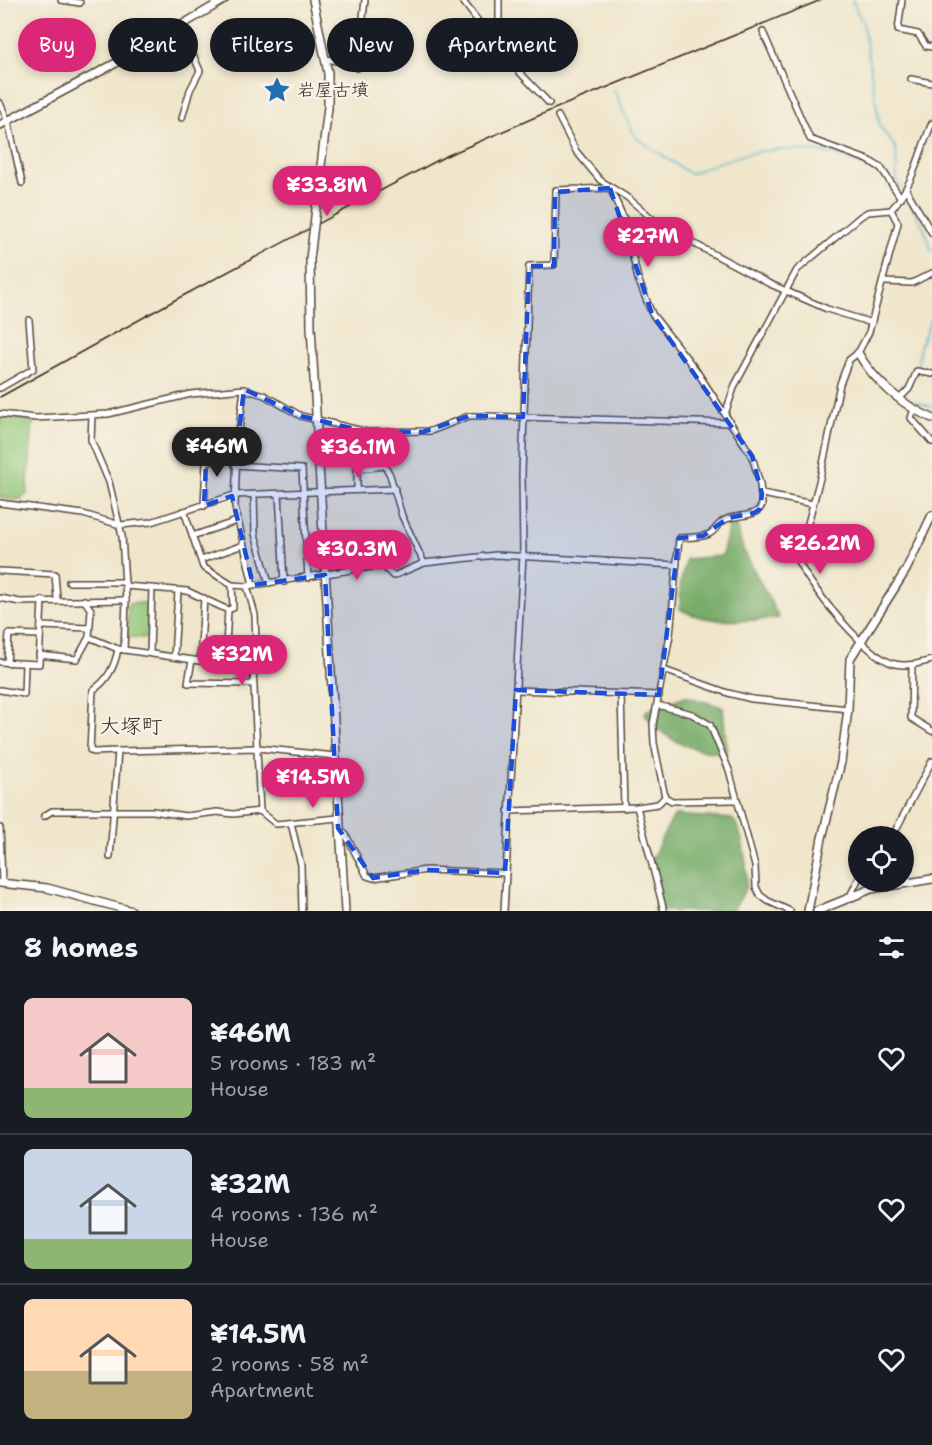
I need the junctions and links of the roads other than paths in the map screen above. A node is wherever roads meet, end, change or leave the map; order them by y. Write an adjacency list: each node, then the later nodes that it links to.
1 (61, 0): 8 (street)
2 (224, 0): 9 (street)
3 (313, 0): 14 (street)
4 (365, 0): 14 (street)
5 (462, 0): 10 (street)
6 (499, 0): 11 (street)
7 (902, 0): 13 (street)
8 (80, 3)
9 (194, 18)
10 (476, 18)
11 (499, 18)
12 (763, 32): 30 (street)
13 (932, 48)
14 (326, 59): 49 (street, bridge)
15 (108, 66): 24 (street)
16 (198, 66): 23 (street)
17 (521, 72): 21 (street)
18 (910, 79): 19 (street)
19 (932, 83)
20 (0, 103): 24 (street)
21 (549, 103)
22 (558, 116): 28 (street)
23 (182, 118)
24 (8, 121): 26 (street); 27 (street)
25 (932, 123): 29 (street)
26 (0, 125)
27 (22, 183)
28 (610, 188): 35 (street); 45 (street); 47 (street)
29 (907, 191): 30 (street); 32 (street)
30 (902, 198): 31 (street)
31 (891, 210): 34 (street); 35 (street)
32 (932, 232)
33 (932, 273): 34 (street)
34 (884, 282): 37 (street)
35 (786, 289): 37 (street); 45 (street)
36 (29, 320): 40 (street)
37 (872, 323): 38 (street)
38 (858, 353): 42 (street); 65 (street)
39 (932, 374): 42 (street)
40 (0, 388)
41 (244, 389): 46 (street); 49 (street); 53 (street)
42 (899, 399): 43 (street)
43 (914, 409): 48 (street); 52 (street)
44 (0, 414): 46 (street)
45 (725, 414): 50 (street)
46 (92, 416): 70 (street)
47 (524, 417): 50 (street); 51 (street); 73 (street)
48 (932, 418)
49 (317, 421): 51 (street); 59 (street)
50 (730, 423): 63 (street)
51 (367, 432): 55 (street)
52 (932, 442)
53 (236, 456): 54 (street); 66 (street)
54 (236, 465): 58 (street); 61 (street)
55 (384, 466): 56 (street); 57 (street)
56 (395, 489): 57 (street); 75 (street)
57 (357, 490): 59 (street)
58 (303, 493): 59 (street); 60 (street); 79 (street)
59 (321, 493): 78 (street)
60 (279, 494): 62 (street); 81 (street)
61 (234, 495): 62 (street); 66 (street); 69 (street)
62 (254, 495): 82 (street)
63 (762, 495): 65 (street); 76 (street)
64 (0, 503): 70 (street)
65 (813, 504): 99 (street)
66 (204, 506): 67 (street)
67 (184, 511): 70 (street); 71 (street)
68 (932, 515): 99 (street)
69 (237, 520): 71 (street); 72 (street)
70 (120, 525): 83 (street)
71 (192, 536): 74 (street)
72 (243, 545): 74 (street); 85 (street)
73 (523, 555): 75 (street); 76 (street); 116 (street)
74 (201, 560): 84 (street)
75 (424, 564): 78 (street)
76 (676, 565): 113 (street)
77 (0, 571): 90 (street)
78 (325, 575): 79 (street); 124 (street)
79 (308, 578): 81 (street)
80 (69, 582): 83 (street)
81 (284, 582): 82 (street)
82 (269, 583): 85 (street)
83 (125, 584): 86 (street); 93 (street)
84 (232, 585): 85 (street); 94 (street)
85 (250, 586): 101 (street)
86 (152, 588): 87 (street); 104 (street)
87 (178, 591): 89 (street); 106 (street)
88 (0, 598): 91 (street)
89 (204, 598): 94 (street); 102 (street)
90 (57, 599): 91 (street); 92 (street)
91 (42, 600): 95 (street)
92 (84, 600): 93 (street); 96 (street)
93 (126, 600): 103 (street)
94 (228, 610): 100 (street)
95 (41, 626): 96 (street); 97 (street)
96 (89, 628): 98 (street)
97 (40, 635): 105 (street); 110 (street)
98 (89, 637): 103 (street); 105 (street)
99 (861, 638): 112 (street); 120 (street)
100 (226, 645): 101 (street); 102 (street)
101 (252, 646): 114 (street)
102 (201, 647): 107 (street)
103 (121, 650): 104 (street); 123 (street)
104 (150, 653): 106 (street)
105 (39, 655): 111 (street)
106 (174, 657): 107 (street)
107 (192, 660): 114 (street)
108 (932, 660): 112 (street)
109 (0, 662): 110 (street)
110 (7, 663): 111 (street)
111 (25, 664): 115 (street)
112 (912, 665): 121 (street)
113 (664, 670): 118 (street); 120 (street)
114 (253, 684): 122 (street)
115 (0, 690)
116 (516, 690): 117 (street); 131 (street)
117 (621, 694): 118 (street); 129 (street)
118 (659, 695): 119 (street)
119 (657, 705): 126 (street); 127 (street)
120 (848, 709): 151 (street)
121 (932, 731)
122 (258, 748): 123 (street); 124 (street); 132 (street)
123 (118, 751): 130 (street)
124 (335, 756): 134 (street)
125 (932, 760): 136 (street)
126 (665, 796): 127 (street); 128 (street)
127 (735, 800): 150 (street)
128 (637, 807): 129 (street); 149 (street)
129 (624, 808): 131 (street)
130 (112, 811): 132 (street); 133 (street); 139 (street)
131 (508, 811): 140 (street)
132 (260, 812): 135 (street)
133 (44, 816)
134 (338, 818): 135 (street); 138 (street)
135 (291, 824): 146 (street)
136 (898, 826)
137 (0, 828): 142 (street)
138 (338, 828): 140 (street); 147 (street)
139 (110, 857)
140 (505, 873): 148 (street)
141 (932, 879): 144 (street)
142 (1, 883): 145 (street)
143 (852, 892): 144 (street)
144 (850, 896): 152 (street)
145 (132, 911)
146 (302, 911)
147 (345, 911)
148 (504, 911)
149 (664, 911)
150 (790, 911)
151 (808, 911)
152 (817, 911)

